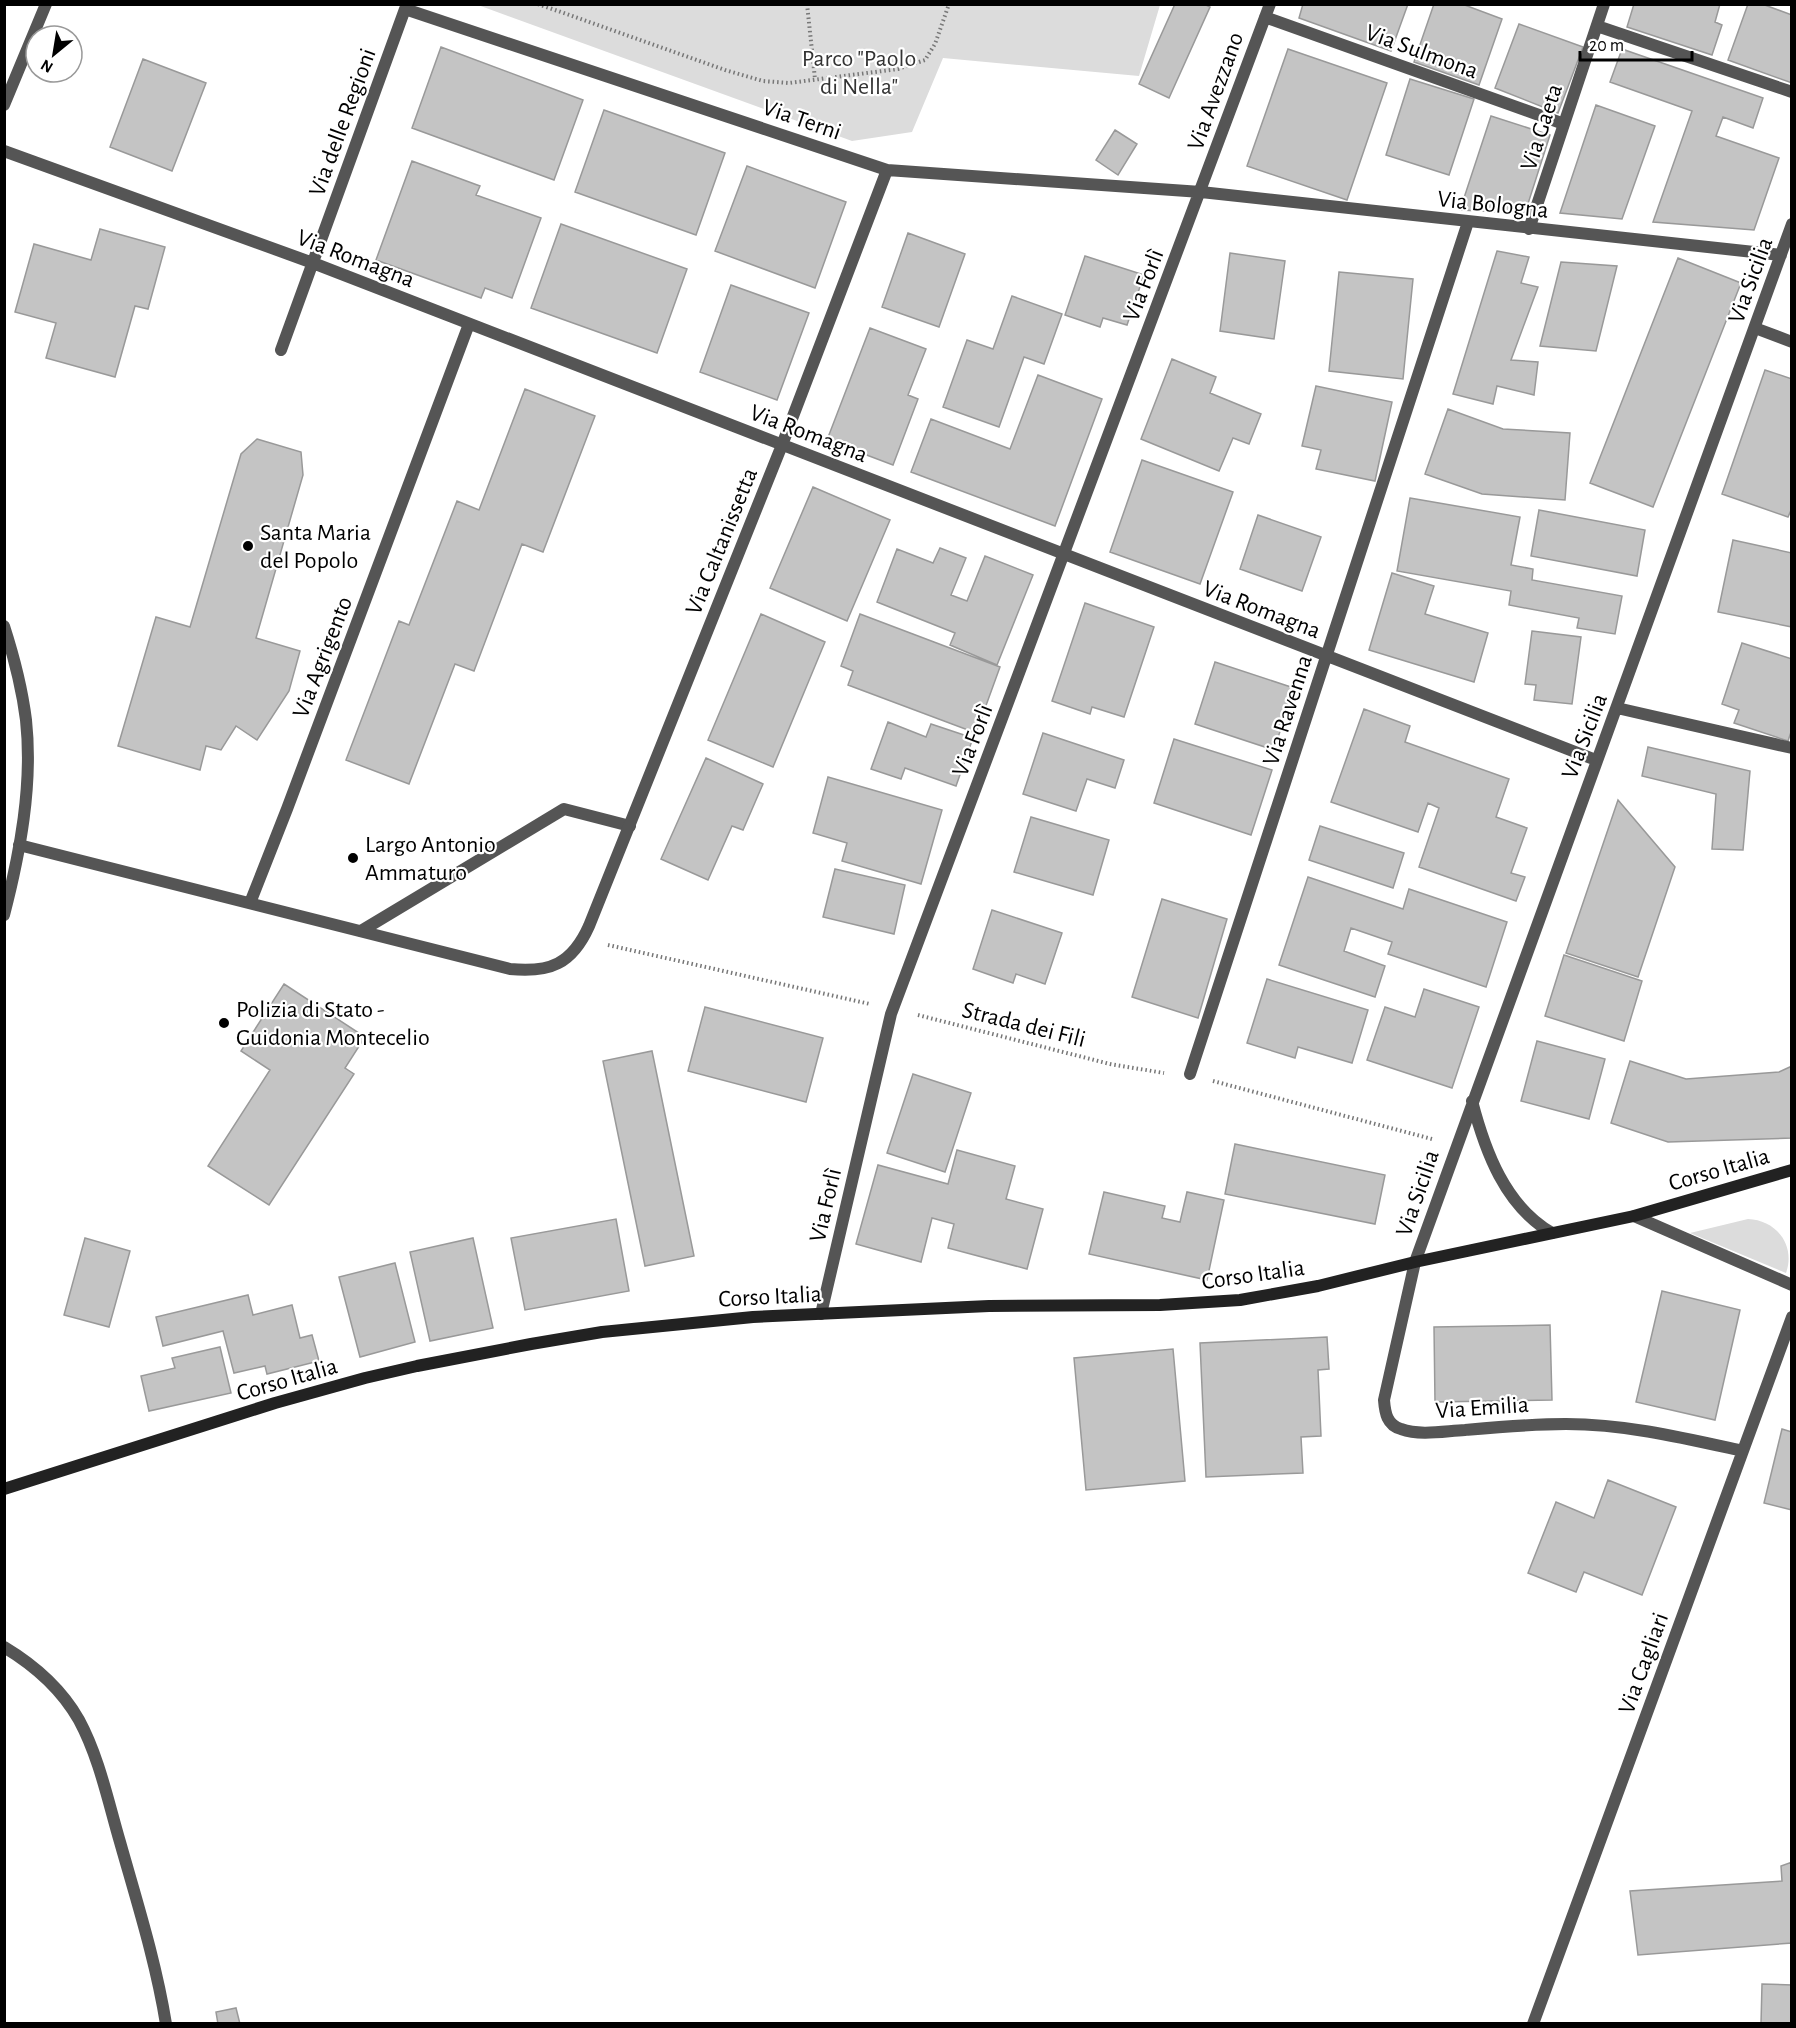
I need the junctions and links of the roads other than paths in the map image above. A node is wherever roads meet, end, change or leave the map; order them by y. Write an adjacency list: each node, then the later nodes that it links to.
1 (46, 4): 8 (street)
2 (1270, 4): 5 (street, Via Avezzano)
3 (1604, 4): 6 (street, Via Gaeta)
4 (405, 9): 11 (street, Via Terni); 17 (street, Via delle Regioni)
5 (1265, 17): 9 (street, Via Sulmona); 12 (street, Via Avezzano)
6 (1597, 27): 7 (street); 9 (street, Via Gaeta)
7 (1791, 92)
8 (4, 105)
9 (1564, 123): 15 (street, Via Gaeta)
10 (4, 151): 17 (street, Via Romagna)
11 (887, 170): 12 (street, Via Terni); 22 (street, Via Caltanissetta)
12 (1201, 192): 13 (street, Via Bologna); 23 (street, Via Forlì)
13 (1468, 222): 15 (street, Via Bologna); 25 (street, Via Ravenna)
14 (1791, 225): 16 (street, Via Sicilia)
15 (1529, 229): 16 (street, Via Bologna)
16 (1781, 255): 19 (street, Via Sicilia)
17 (313, 263): 18 (street, Via Romagna); 21 (street, Via delle Regioni)
18 (469, 324): 22 (street, Via Romagna); 31 (street, Via Agrigento)
19 (1755, 328): 20 (street); 26 (street, Via Sicilia)
20 (1791, 342)
21 (281, 350)
22 (782, 445): 23 (street, Via Romagna); 29 (street, Via Caltanissetta)
23 (1064, 554): 25 (street, Via Romagna); 41 (street, Via Forlì)
24 (4, 626): 30 (street)
25 (1326, 656): 28 (street, Via Romagna); 34 (street, Via Ravenna)
26 (1617, 708): 27 (street); 28 (street, Via Sicilia)
27 (1791, 748)
28 (1596, 760): 35 (street, Via Sicilia)
29 (630, 826): 33 (street); 33 (street, Via Caltanissetta)
30 (19, 845): 31 (street); 32 (street)
31 (250, 903): 33 (street)
32 (4, 915)
33 (361, 932)
34 (1190, 1074)
35 (1472, 1101): 38 (street); 39 (street, Via Sicilia)
36 (1791, 1172): 37 (street, Corso Italia)
37 (1634, 1216): 38 (street, Corso Italia); 40 (street)
38 (1552, 1233): 39 (street, Corso Italia)
39 (1415, 1262): 41 (street, Corso Italia); 43 (street, Via Emilia)
40 (1791, 1286)
41 (821, 1314): 44 (street, Corso Italia)
42 (1791, 1317): 43 (street, Via Cagliari)
43 (1743, 1451): 47 (street, Via Cagliari)
44 (4, 1489)
45 (4, 1647): 46 (street)
46 (166, 2024)
47 (1533, 2024)

